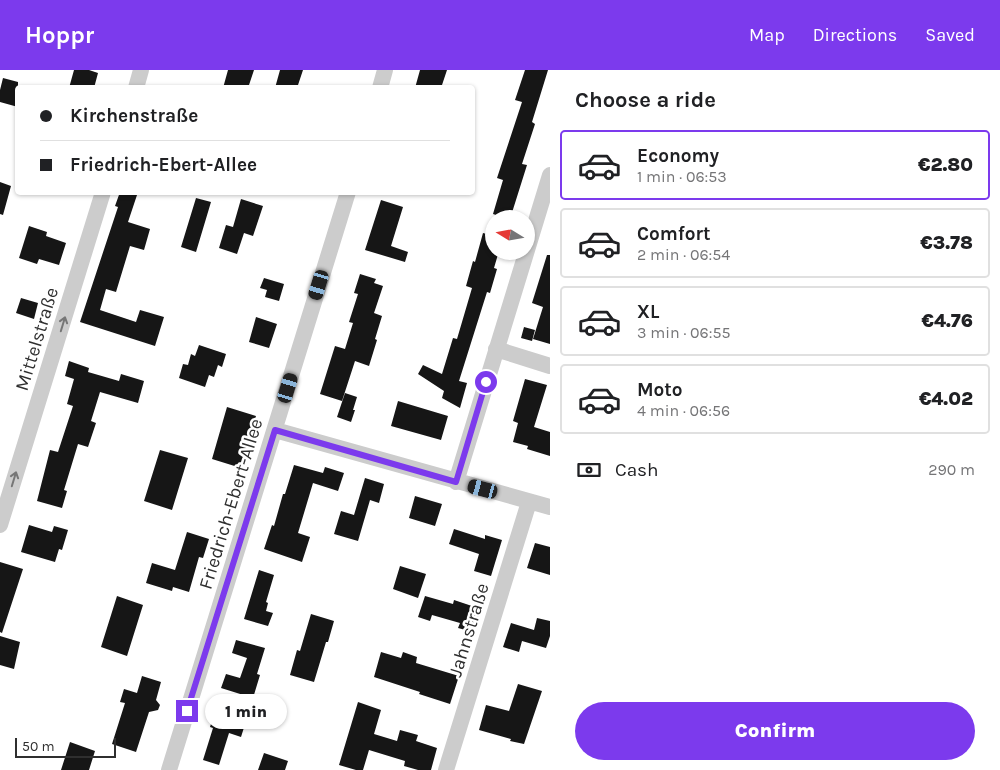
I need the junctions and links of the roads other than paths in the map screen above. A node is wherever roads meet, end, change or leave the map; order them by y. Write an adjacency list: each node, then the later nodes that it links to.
1 (141, 70): 3 (street)
2 (385, 70): 4 (street)
3 (137, 85)
4 (381, 85)
5 (550, 175): 8 (street)
6 (102, 195): 14 (street, Mittelstraße, one-way to 6)
7 (347, 195): 10 (street, Friedrich-Ebert-Allee)
8 (496, 349): 9 (street); 11 (street)
9 (550, 366)
10 (275, 430): 11 (street); 15 (street, Friedrich-Ebert-Allee)
11 (456, 482): 12 (street)
12 (529, 502): 13 (street); 16 (street, Jahnstraße)
13 (550, 507)
14 (0, 526)
15 (169, 770)
16 (446, 770)

